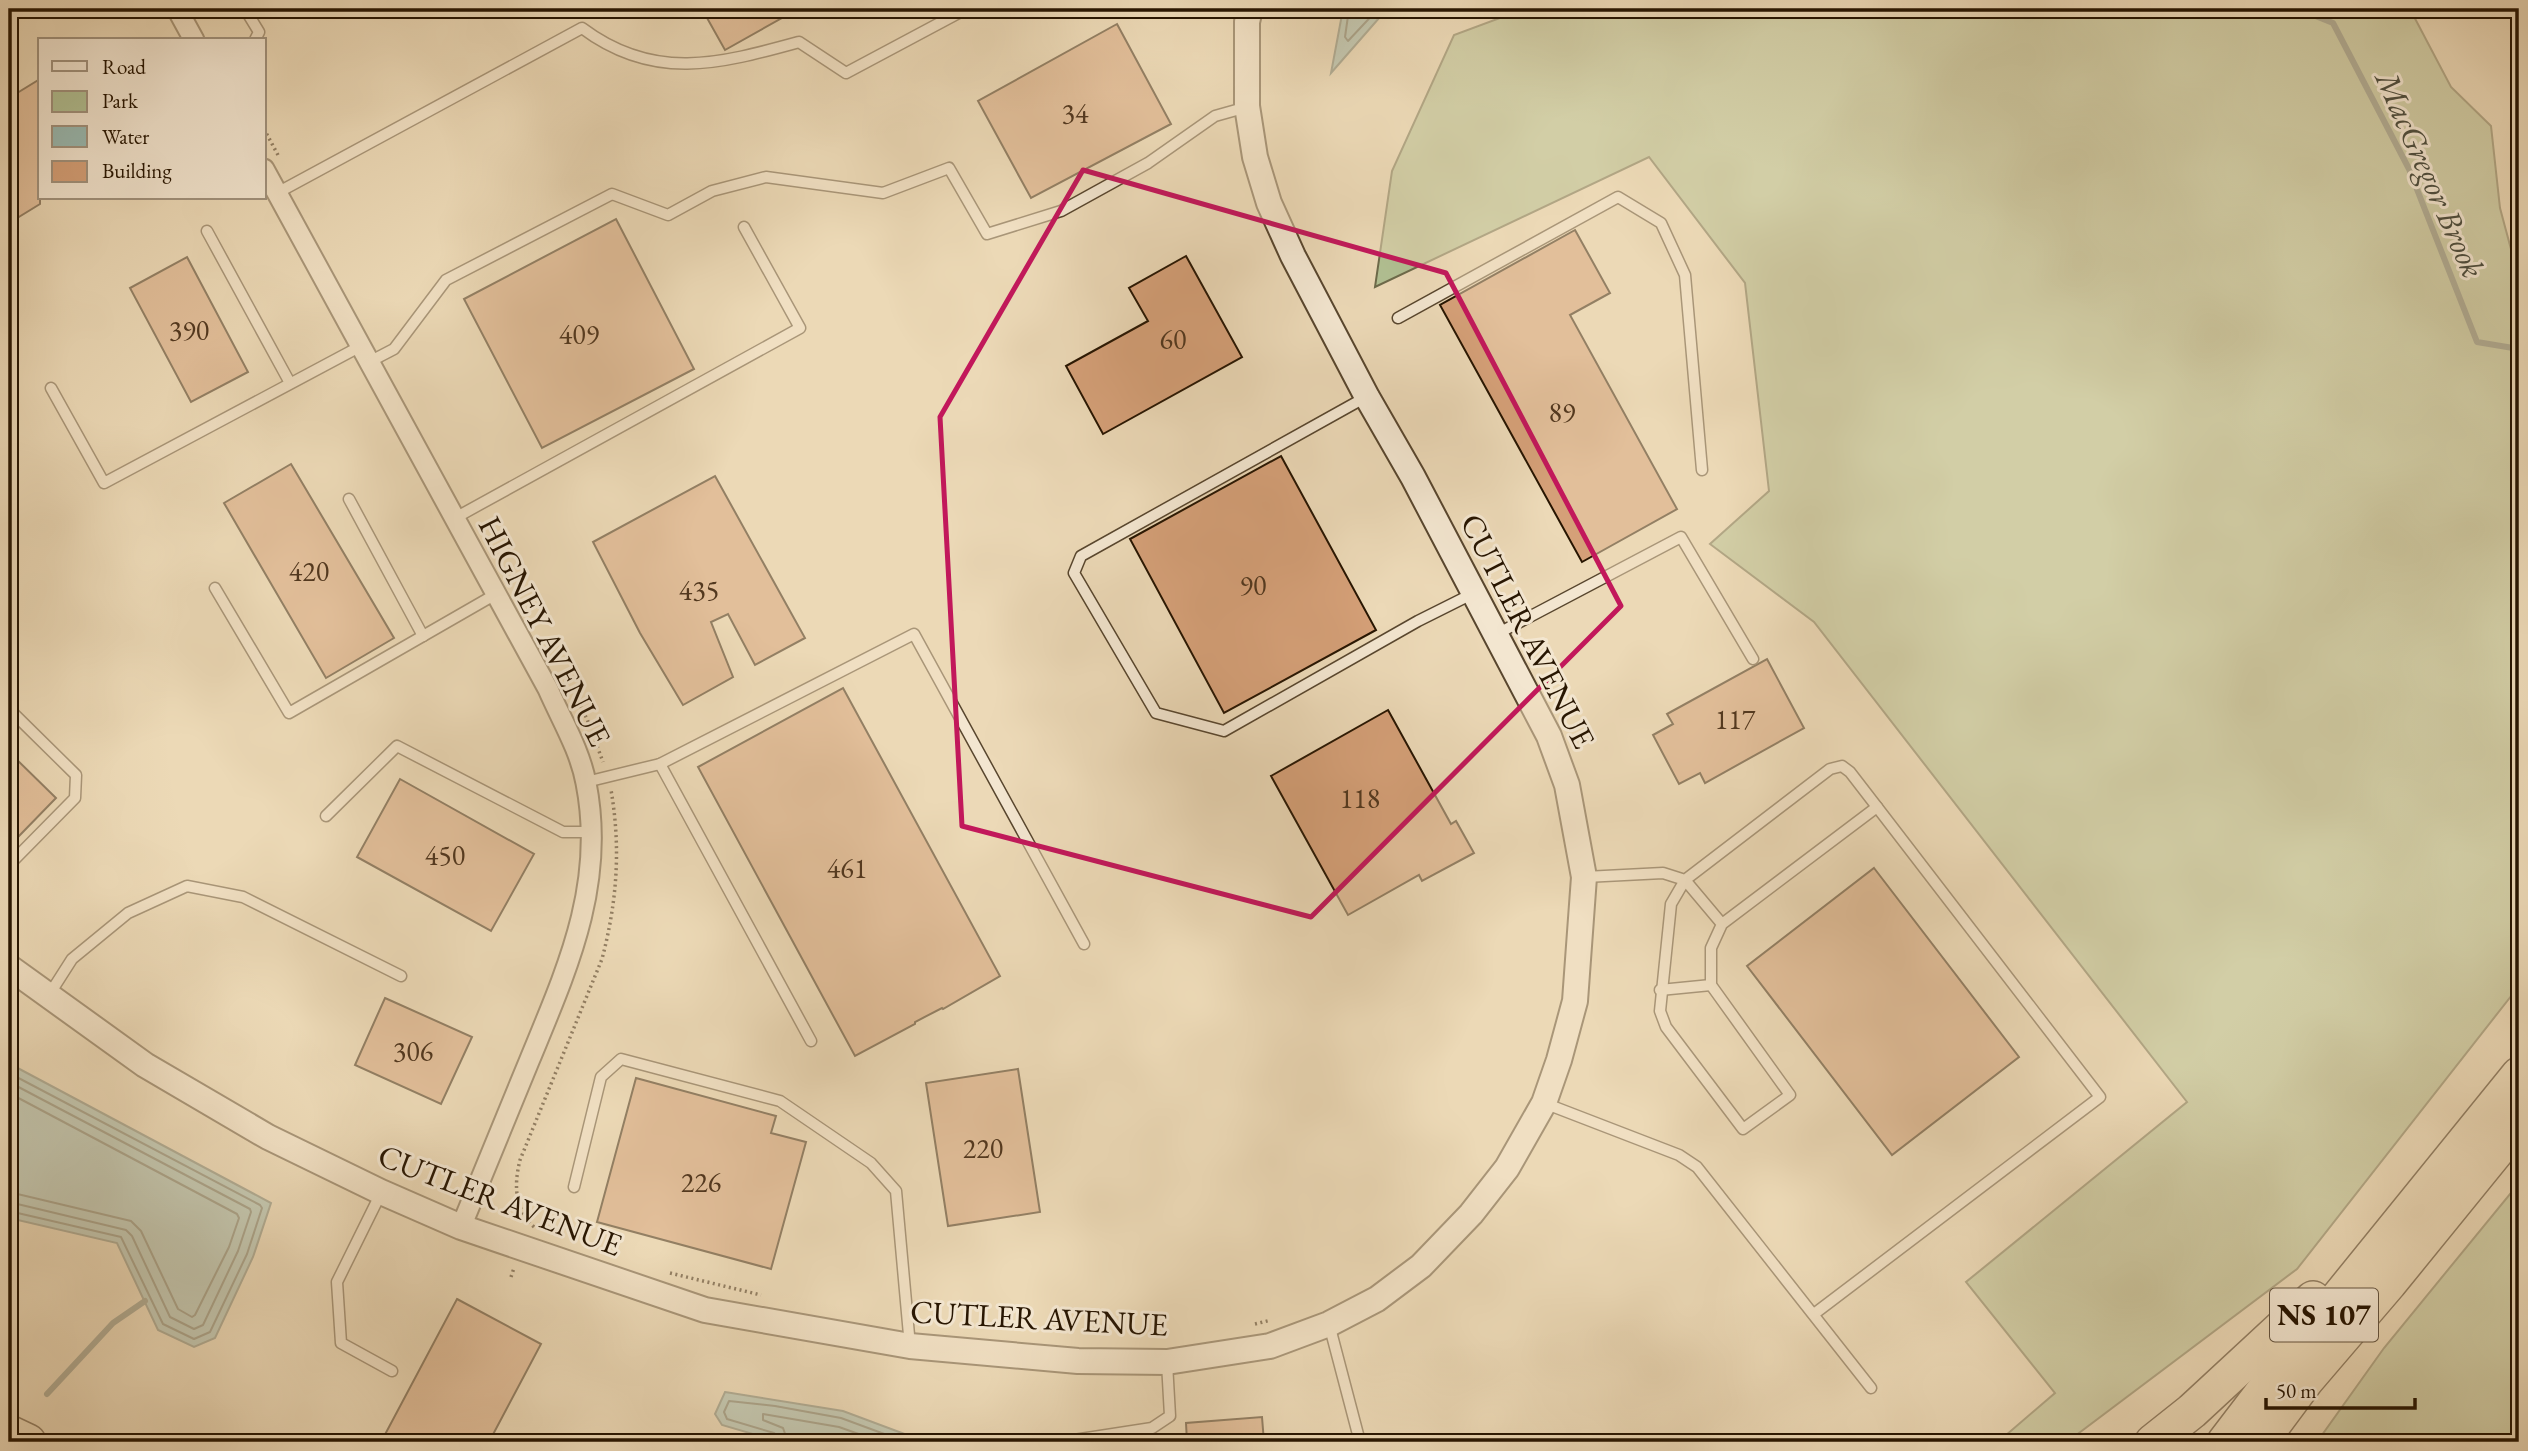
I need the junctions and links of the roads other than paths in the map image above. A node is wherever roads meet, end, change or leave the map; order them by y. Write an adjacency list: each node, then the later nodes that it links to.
1 (177, 9): 5 (street)
2 (245, 9): 6 (lane)
3 (966, 9): 9 (lane)
4 (1250, 9): 7 (street, CUTLER AVENUE)
5 (193, 38)
6 (256, 38)
7 (1248, 106): 13 (lane); 16 (street, CUTLER AVENUE)
8 (266, 171): 9 (street, HIGNEY AVENUE)
9 (286, 188): 13 (street, HIGNEY AVENUE)
10 (744, 226): 19 (lane)
11 (207, 231): 14 (lane)
12 (1398, 318): 17 (lane)
13 (365, 354): 14 (lane); 19 (street, HIGNEY AVENUE)
14 (290, 383): 15 (lane)
15 (51, 388)
16 (1367, 397): 21 (street, CUTLER AVENUE); 21 (lane)
17 (1702, 470)
18 (349, 499): 24 (lane)
19 (455, 518): 22 (street, HIGNEY AVENUE)
20 (215, 588): 24 (lane)
21 (1474, 593): 23 (street, CUTLER AVENUE)
22 (496, 594): 24 (lane); 28 (street, HIGNEY AVENUE)
23 (1497, 635): 25 (lane); 33 (street, CUTLER AVENUE)
24 (423, 636)
25 (1754, 659)
26 (9, 709): 32 (lane)
27 (660, 764): 28 (lane); 36 (lane); 42 (lane)
28 (586, 782): 31 (street, HIGNEY AVENUE)
29 (1877, 807): 34 (lane); 35 (lane); 50 (lane)
30 (326, 817): 31 (lane)
31 (591, 832): 49 (street, HIGNEY AVENUE)
32 (9, 865)
33 (1584, 877): 34 (lane); 44 (street, CUTLER AVENUE)
34 (1685, 880): 35 (lane); 40 (lane)
35 (1722, 924): 39 (lane)
36 (1084, 944)
37 (9, 967): 41 (street, CUTLER AVENUE)
38 (401, 976): 41 (lane)
39 (1711, 985): 40 (lane); 40 (lane)
40 (1660, 990)
41 (48, 996): 48 (street, CUTLER AVENUE)
42 (811, 1041)
43 (2519, 1075): 47 (highway, NS 107)
44 (1544, 1103): 50 (lane); 51 (street, CUTLER AVENUE)
45 (2519, 1123): 64 (highway)
46 (574, 1187): 52 (lane)
47 (2427, 1190): 62 (highway); 63 (highway, NS 107)
48 (381, 1192): 49 (street, CUTLER AVENUE); 54 (lane)
49 (461, 1227): 52 (street, CUTLER AVENUE)
50 (1814, 1314): 55 (lane)
51 (1329, 1324): 53 (street, CUTLER AVENUE); 61 (lane)
52 (910, 1346): 53 (street, CUTLER AVENUE)
53 (1167, 1362): 60 (lane)
54 (393, 1371)
55 (1871, 1388)
56 (9, 1433): 59 (highway)
57 (9, 1439): 58 (highway)
58 (14, 1442)
59 (28, 1442)
60 (1061, 1442)
61 (1360, 1442)
62 (2153, 1442)
63 (2225, 1442)
64 (2260, 1442)

